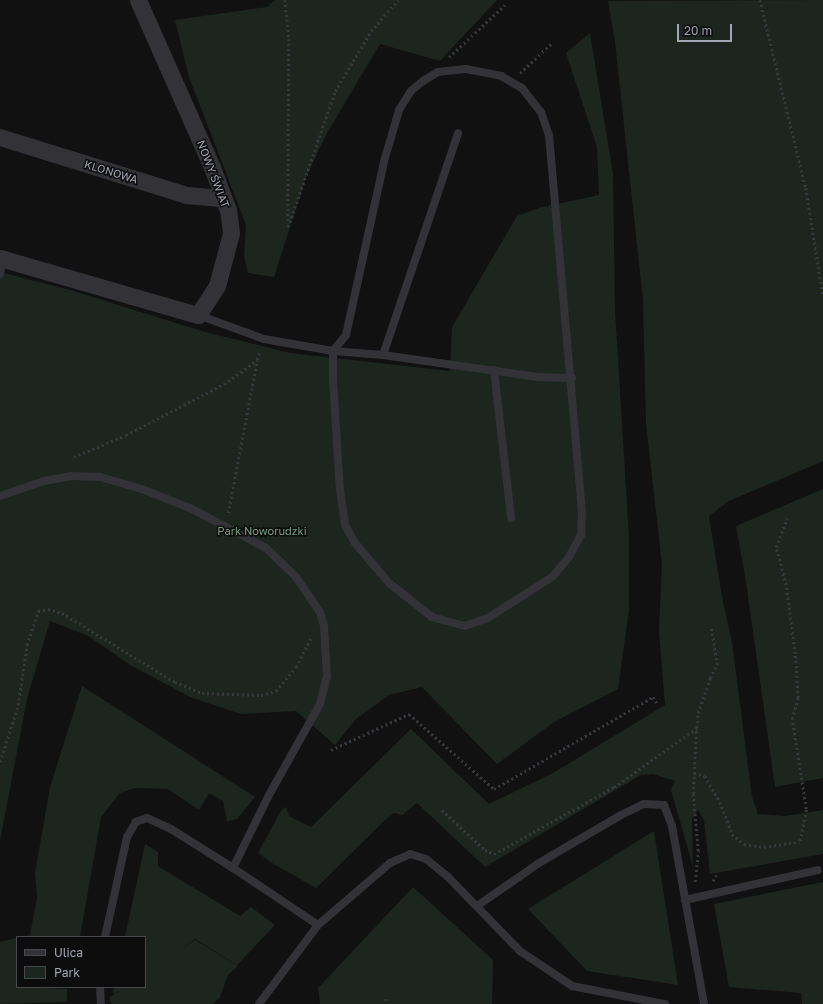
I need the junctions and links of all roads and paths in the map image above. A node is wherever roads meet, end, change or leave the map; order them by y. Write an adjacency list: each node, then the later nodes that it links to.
1 (138, 0): 11 (street, NOWY ŚWIAT)
2 (285, 0): 3 (path)
3 (398, 0)
4 (760, 0): 13 (path)
5 (505, 5): 7 (path)
6 (553, 42): 8 (path)
7 (438, 72): 8 (lane); 16 (lane)
8 (511, 82): 20 (lane)
9 (458, 133): 17 (lane)
10 (0, 137): 11 (street, KLONOWA)
11 (223, 198): 14 (street, NOWY ŚWIAT)
12 (1, 264): 14 (street)
13 (823, 295)
14 (198, 315): 15 (lane)
15 (264, 339): 16 (lane); 18 (path)
16 (333, 351): 17 (lane); 20 (lane)
17 (383, 355): 19 (lane)
18 (257, 360): 21 (path); 25 (path)
19 (494, 370): 20 (lane); 23 (lane)
20 (572, 378)
21 (74, 457)
22 (0, 496): 25 (lane)
23 (511, 518)
24 (787, 518): 32 (path)
25 (226, 525): 26 (lane)
26 (324, 626): 31 (path); 34 (lane)
27 (711, 626): 29 (path)
28 (657, 702): 30 (path)
29 (697, 728): 32 (path); 33 (path)
30 (331, 750)
31 (0, 762)
32 (694, 773): 36 (path)
33 (442, 810)
34 (233, 868): 38 (lane); 39 (lane)
35 (818, 870): 36 (lane)
36 (685, 900): 37 (lane); 46 (lane)
37 (477, 906): 38 (lane); 45 (lane)
38 (318, 925): 43 (lane)
39 (105, 936)
40 (100, 988): 42 (lane)
41 (386, 999): 44 (path)
42 (101, 1004)
43 (259, 1004)
44 (386, 1004)
45 (665, 1004)
46 (704, 1004)

